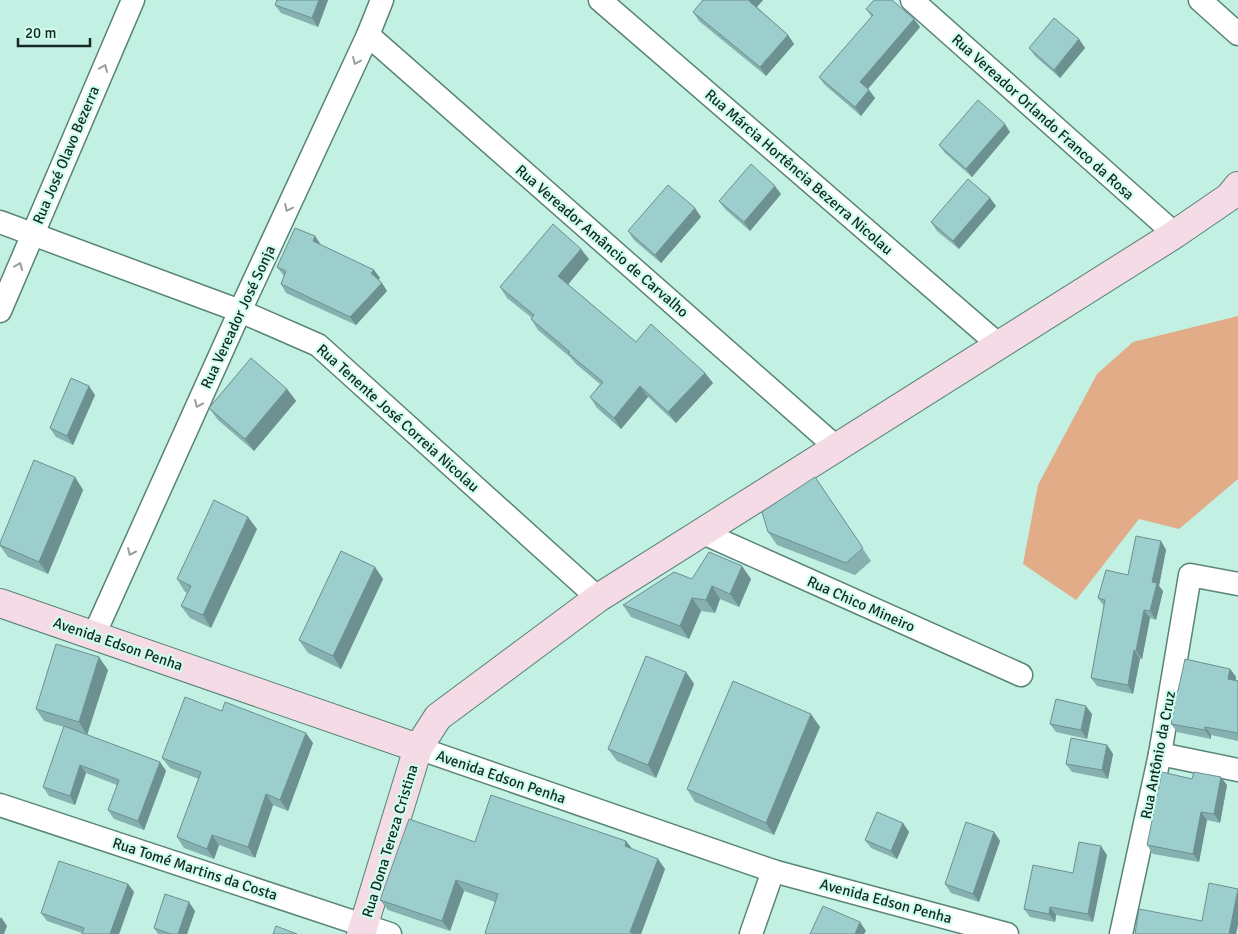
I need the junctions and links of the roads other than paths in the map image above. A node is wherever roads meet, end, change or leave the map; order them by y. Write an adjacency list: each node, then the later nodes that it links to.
1 (133, 0): 10 (street, Rua José Olavo Bezerra, one-way to 1)
2 (382, 0): 6 (street, Rua Vereador José Sonja)
3 (600, 0): 14 (street, Rua Márcia Hortência Bezerra Nicolau)
4 (912, 0): 11 (street, Rua Vereador Orlando Franco da Rosa)
5 (1200, 0): 7 (street)
6 (368, 34): 13 (street, Rua Vereador José Sonja, one-way to 13); 15 (street, Rua Vereador Amâncio de Carvalho)
7 (1238, 34)
8 (1238, 186): 11 (street, Rua Dona Tereza Cristina)
9 (0, 222): 10 (street, Rua Tenente José Correia Nicolau)
10 (32, 234): 12 (street, Rua José Olavo Bezerra, one-way to 10); 13 (street, Rua Tenente José Correia Nicolau)
11 (1175, 234): 14 (street, Rua Dona Tereza Cristina)
12 (0, 311)
13 (240, 311): 18 (street, Rua Tenente José Correia Nicolau); 20 (street, Rua Vereador José Sonja, one-way to 20)
14 (999, 344): 15 (street, Rua Dona Tereza Cristina)
15 (836, 447): 16 (street, Rua Dona Tereza Cristina)
16 (700, 532): 18 (street, Rua Dona Tereza Cristina); 21 (street, Rua Chico Mineiro)
17 (1238, 584): 23 (street, Rua Antônio da Cruz)
18 (598, 598): 22 (street, Rua Dona Tereza Cristina)
19 (0, 602): 20 (street, Avenida Edson Penha)
20 (94, 635): 22 (street, Avenida Edson Penha)
21 (1021, 675)
22 (418, 748): 26 (street, Avenida Edson Penha); 27 (street, Rua Dona Tereza Cristina)
23 (1160, 754): 24 (street); 31 (street, Rua Antônio da Cruz)
24 (1238, 770)
25 (0, 805): 27 (street, Rua Tomé Martins da Costa)
26 (773, 871): 29 (street); 30 (street, Avenida Edson Penha)
27 (362, 929): 28 (street, Rua Tomé Martins da Costa)
28 (390, 934)
29 (751, 934)
30 (1007, 934)
31 (1121, 934)

